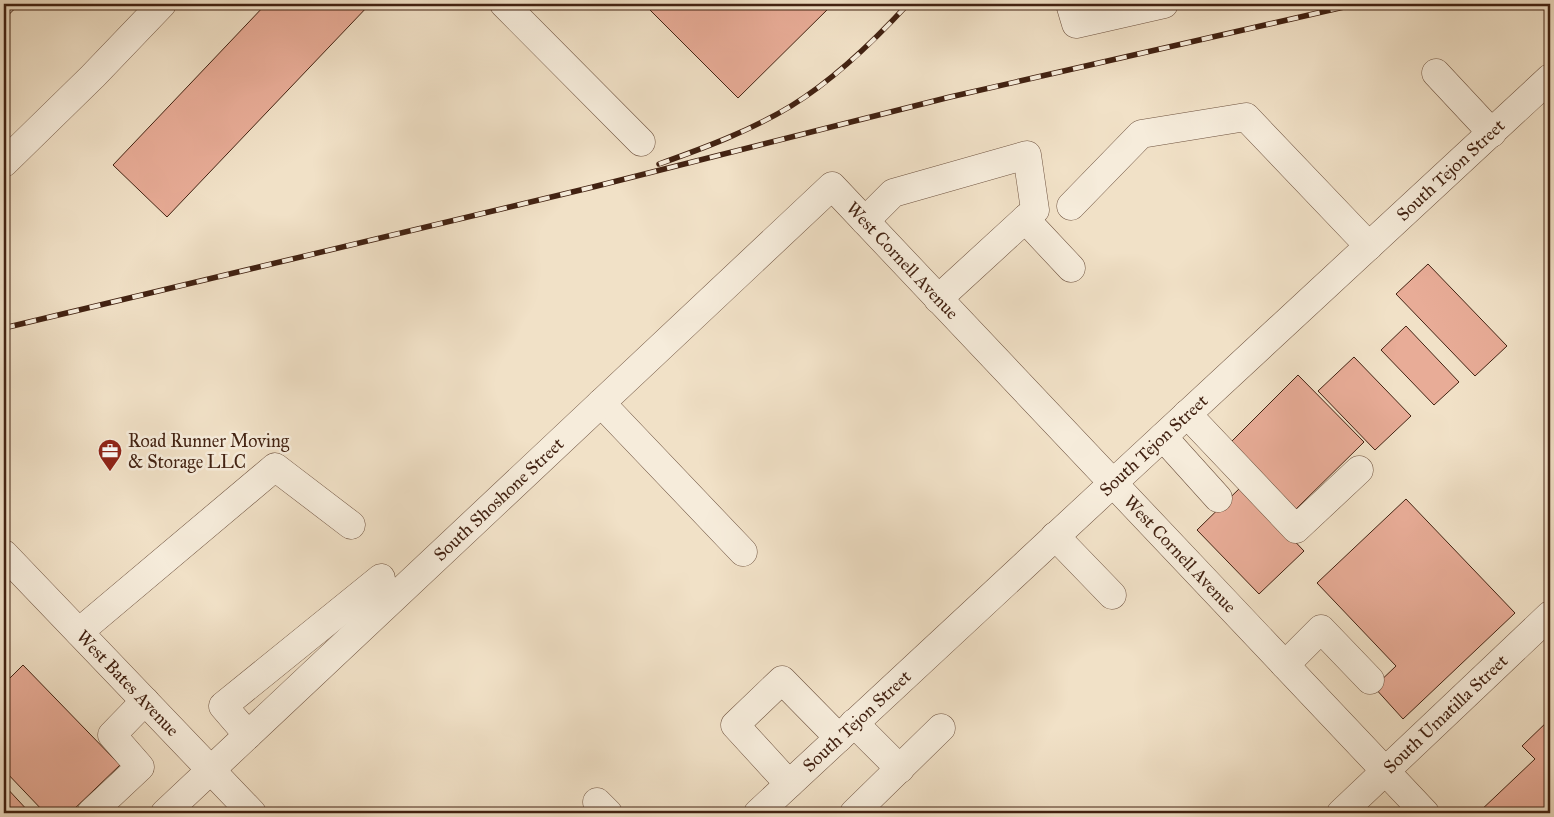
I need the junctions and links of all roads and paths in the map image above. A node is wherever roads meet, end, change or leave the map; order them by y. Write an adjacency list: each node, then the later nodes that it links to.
1 (162, 4): 9 (street)
2 (504, 4): 8 (street)
3 (1164, 4): 4 (street)
4 (1073, 14)
5 (1436, 73): 7 (street)
6 (1550, 78): 7 (street, South Tejon Street)
7 (1492, 133): 14 (street, South Tejon Street)
8 (641, 142)
9 (4, 163)
10 (832, 186): 13 (street, West Cornell Avenue); 17 (street, South Shoshone Street)
11 (1071, 206): 14 (street)
12 (1024, 219): 13 (street); 15 (street); 16 (street)
13 (866, 221): 16 (street, West Cornell Avenue)
14 (1369, 246): 18 (street, South Tejon Street)
15 (1070, 268)
16 (938, 299): 21 (street, West Cornell Avenue)
17 (601, 403): 25 (street); 36 (street, South Shoshone Street)
18 (1187, 414): 19 (street, South Tejon Street); 20 (street)
19 (1162, 437): 21 (street, South Tejon Street); 22 (street)
20 (1359, 470)
21 (1113, 483): 24 (street, South Tejon Street); 31 (street, West Cornell Avenue)
22 (1218, 498)
23 (351, 525): 30 (street)
24 (1055, 536): 28 (street); 35 (street, South Tejon Street)
25 (742, 552)
26 (4, 554): 30 (street, West Bates Avenue)
27 (380, 578): 36 (street)
28 (1112, 595)
29 (1550, 615): 39 (street, South Umatilla Street)
30 (79, 632): 33 (street, West Bates Avenue)
31 (1285, 665): 32 (street); 39 (street, West Cornell Avenue)
32 (1370, 680)
33 (145, 701): 38 (street, West Bates Avenue); 41 (street)
34 (941, 728): 37 (street)
35 (846, 731): 37 (street); 40 (street, South Tejon Street); 40 (street)
36 (248, 735): 38 (street, South Shoshone Street)
37 (900, 769): 45 (street)
38 (211, 770): 42 (street, South Shoshone Street); 43 (street, West Bates Avenue)
39 (1385, 771): 46 (street, South Umatilla Street); 47 (street, West Cornell Avenue)
40 (789, 784): 44 (street, South Tejon Street)
41 (91, 813)
42 (164, 813)
43 (252, 813)
44 (758, 813)
45 (854, 813)
46 (1341, 813)
47 (1425, 813)

